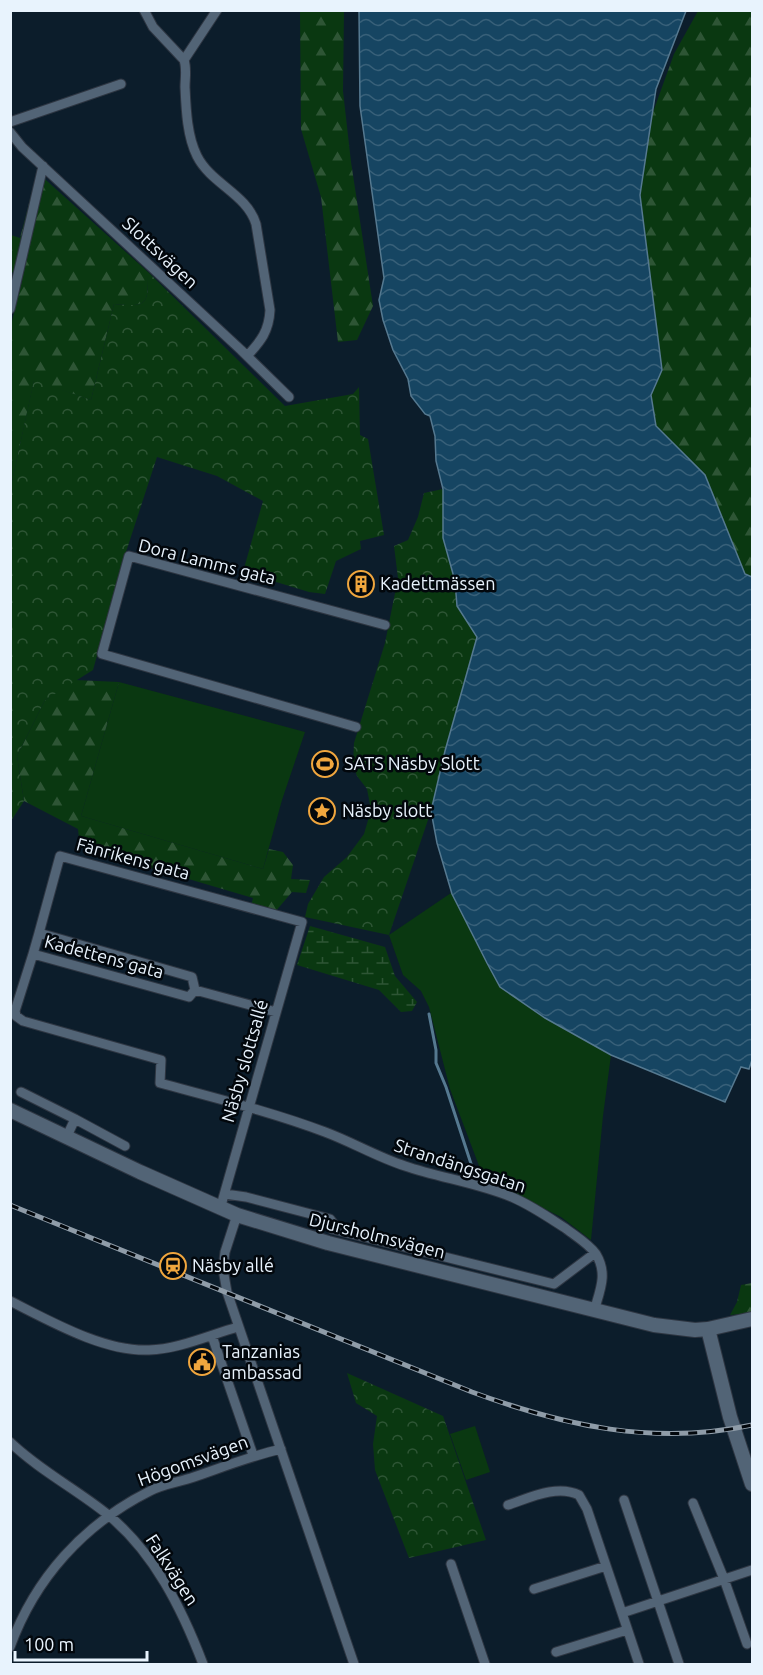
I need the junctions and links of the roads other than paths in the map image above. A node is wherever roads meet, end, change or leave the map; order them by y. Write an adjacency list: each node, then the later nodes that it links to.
1 (144, 10): 3 (street)
2 (217, 10): 3 (street)
3 (184, 60): 9 (street)
4 (122, 84): 5 (street)
5 (10, 122)
6 (10, 132): 7 (street, Slottsvägen)
7 (43, 166): 8 (street); 9 (street, Slottsvägen)
8 (10, 309)
9 (247, 356): 10 (street, Slottsvägen)
10 (290, 397)
11 (385, 625): 12 (street, Dora Lamms gata)
12 (356, 727)
13 (302, 922): 14 (street, Fänrikens gata); 17 (street, Näsby slottsallé)
14 (39, 933): 15 (street); 16 (street)
15 (33, 954): 16 (street, Kadettens gata); 19 (street, Kadettens gata)
16 (195, 990): 17 (street, Kadettens gata)
17 (276, 1012): 19 (street, Näsby slottsallé)
18 (21, 1092): 21 (street)
19 (249, 1108): 24 (street, Näsby slottsallé); 27 (street, Strandängsgatan)
20 (10, 1110): 22 (street, Djursholmsvägen)
21 (75, 1119): 22 (street); 23 (street)
22 (67, 1136): 25 (street, Djursholmsvägen)
23 (125, 1146)
24 (225, 1194): 25 (street, Näsby slottsallé); 27 (street)
25 (220, 1209): 26 (street, Djursholmsvägen)
26 (237, 1215): 29 (street, Djursholmsvägen); 31 (street)
27 (596, 1254): 29 (street)
28 (10, 1302): 33 (street)
29 (594, 1311): 32 (street, Djursholmsvägen)
30 (753, 1319): 32 (street, Djursholmsvägen)
31 (238, 1327): 33 (street); 35 (street)
32 (708, 1329): 37 (street)
33 (212, 1336): 36 (street)
34 (10, 1442): 41 (street, Falkvägen)
35 (281, 1449): 36 (street, Högomsvägen); 54 (street)
36 (253, 1455): 41 (street, Högomsvägen)
37 (753, 1484)
38 (624, 1500): 47 (street)
39 (693, 1503): 45 (street)
40 (508, 1505): 43 (street)
41 (109, 1515): 51 (street, Högomsvägen); 53 (street, Falkvägen)
42 (451, 1564): 55 (street)
43 (606, 1566): 46 (street); 48 (street)
44 (753, 1570): 45 (street)
45 (724, 1579): 47 (street); 50 (street)
46 (534, 1589)
47 (657, 1602): 48 (street); 57 (street)
48 (622, 1613): 49 (street)
49 (627, 1630): 52 (street); 56 (street)
50 (747, 1644)
51 (10, 1647)
52 (556, 1652)
53 (203, 1665)
54 (354, 1665)
55 (485, 1665)
56 (639, 1665)
57 (679, 1665)

